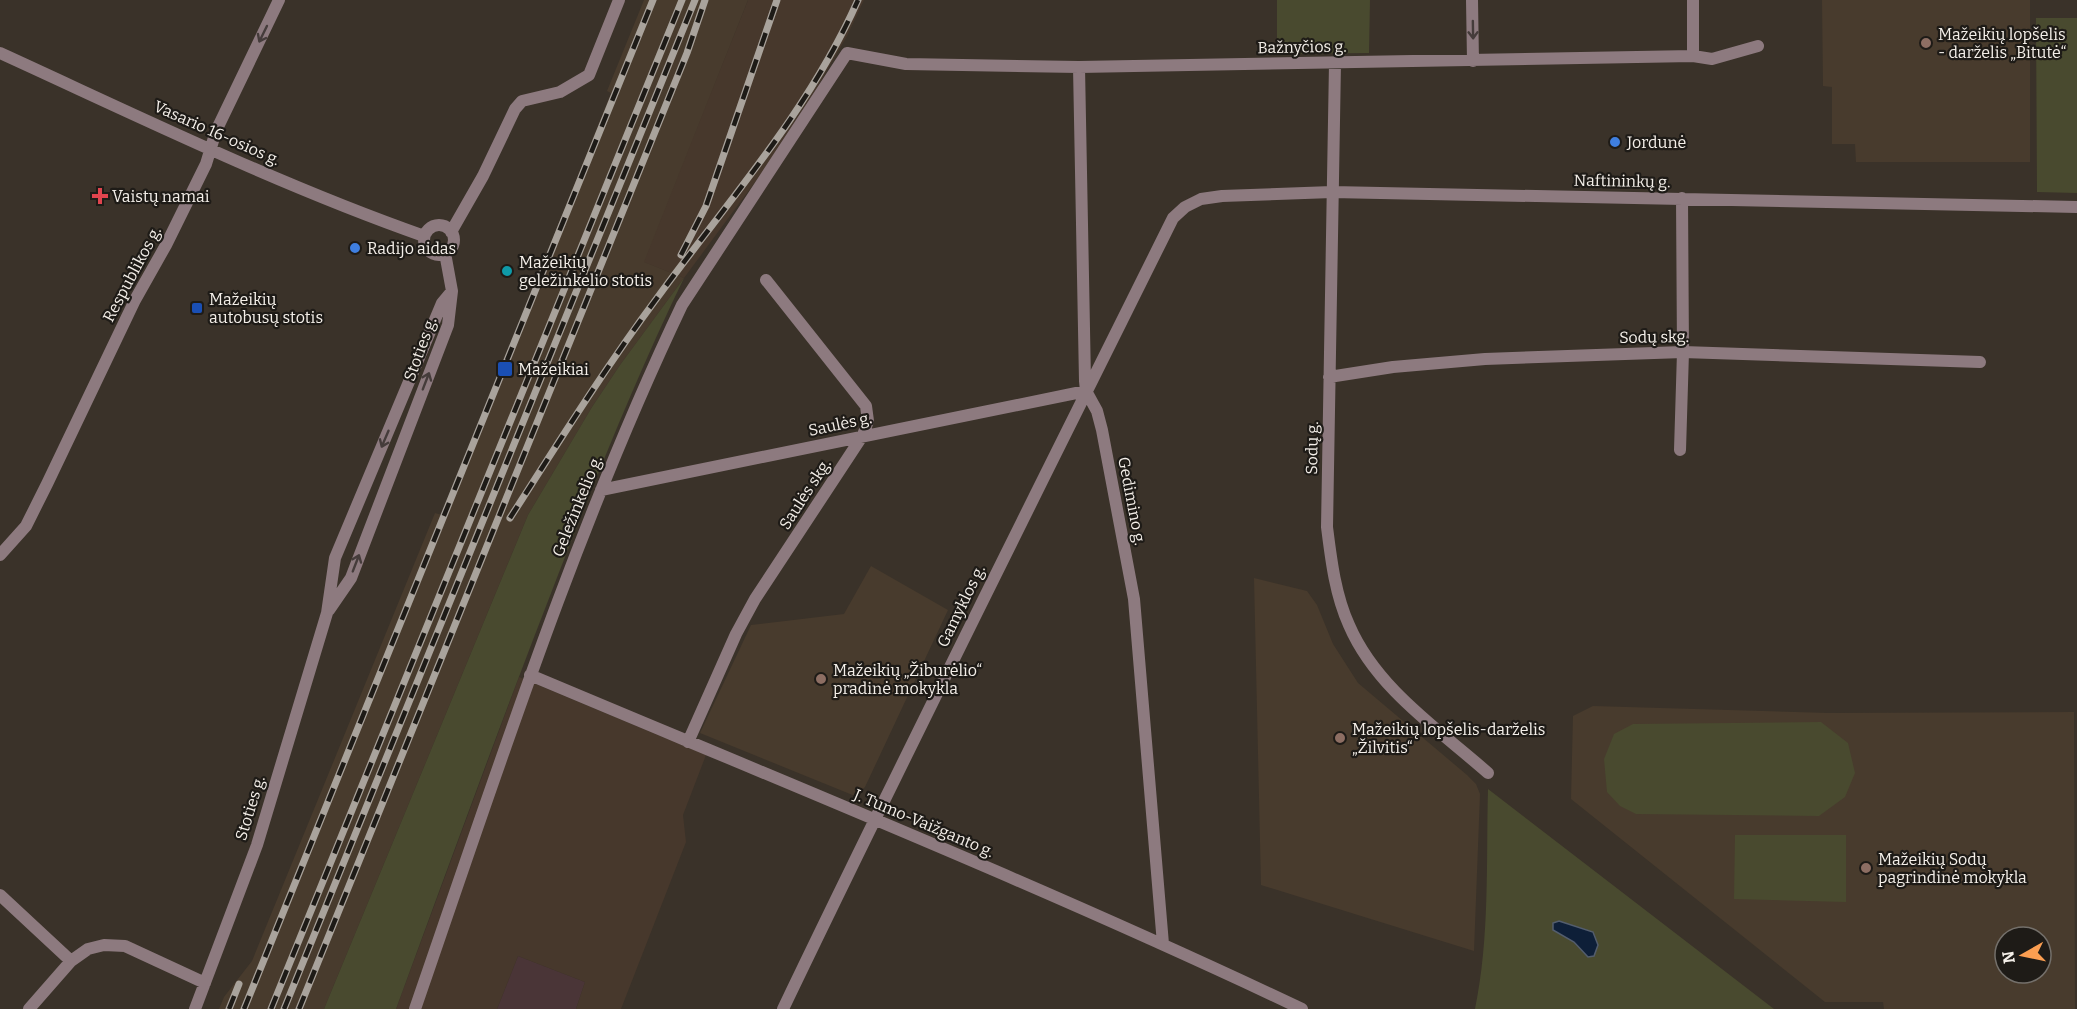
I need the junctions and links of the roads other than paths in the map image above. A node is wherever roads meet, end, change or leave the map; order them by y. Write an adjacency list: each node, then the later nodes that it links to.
1 (279, 0): 12 (street, Respublikos g., one-way to 12)
2 (619, 0): 17 (street)
3 (1472, 0): 9 (street, one-way to 9)
4 (1693, 0): 8 (street)
5 (1758, 46): 8 (street, Bažnyčios g.)
6 (0, 53): 12 (street, Vasario 16-osios g.)
7 (847, 53): 11 (street, Bažnyčios g.); 28 (street, Geležinkelio g.)
8 (1693, 56): 9 (street, Bažnyčios g.)
9 (1473, 61): 10 (street, Bažnyčios g.)
10 (1335, 63): 11 (street, Bažnyčios g.); 13 (street, Sodų g.)
11 (1079, 67): 25 (street, Gedimino g.)
12 (210, 149): 18 (street, Vasario 16-osios g.); 29 (street, Respublikos g.)
13 (1332, 192): 14 (street, Naftininkų g.); 16 (street, Naftininkų g.); 24 (street, Sodų g.)
14 (1682, 198): 15 (street, Naftininkų g.); 22 (street)
15 (2077, 207)
16 (1173, 219): 25 (street, Gamyklos g.)
17 (451, 232): 18 (street); 19 (street)
18 (424, 236): 19 (street)
19 (445, 253): 21 (street, Stoties g.)
20 (766, 280): 26 (street, Saulės skg.)
21 (452, 291): 30 (street, Stoties g., one-way to 21); 30 (street, Stoties g., one-way to 30)
22 (1683, 352): 23 (street, Sodų skg.); 24 (street, Sodų skg.); 27 (street)
23 (1980, 362)
24 (1329, 377): 33 (street, Sodų g.)
25 (1086, 391): 26 (street, Saulės g.); 34 (street, Gamyklos g.); 36 (street, Gedimino g.)
26 (863, 435): 28 (street, Saulės g.); 32 (street, Saulės skg.)
27 (1680, 450)
28 (601, 490): 31 (street, Geležinkelio g.)
29 (0, 555)
30 (327, 613): 38 (street, Stoties g.)
31 (530, 675): 32 (street, J. Tumo-Vaižganto g.); 41 (street, Geležinkelio g.)
32 (688, 742): 34 (street, J. Tumo-Vaižganto g.)
33 (1488, 773)
34 (874, 818): 36 (street, J. Tumo-Vaižganto g.); 42 (street, Gamyklos g.)
35 (0, 895): 37 (street)
36 (1163, 944): 43 (street, J. Tumo-Vaižganto g.)
37 (71, 961): 38 (street); 39 (street)
38 (205, 983): 40 (street, Stoties g.)
39 (29, 1009)
40 (195, 1009)
41 (416, 1009)
42 (783, 1009)
43 (1302, 1009)

